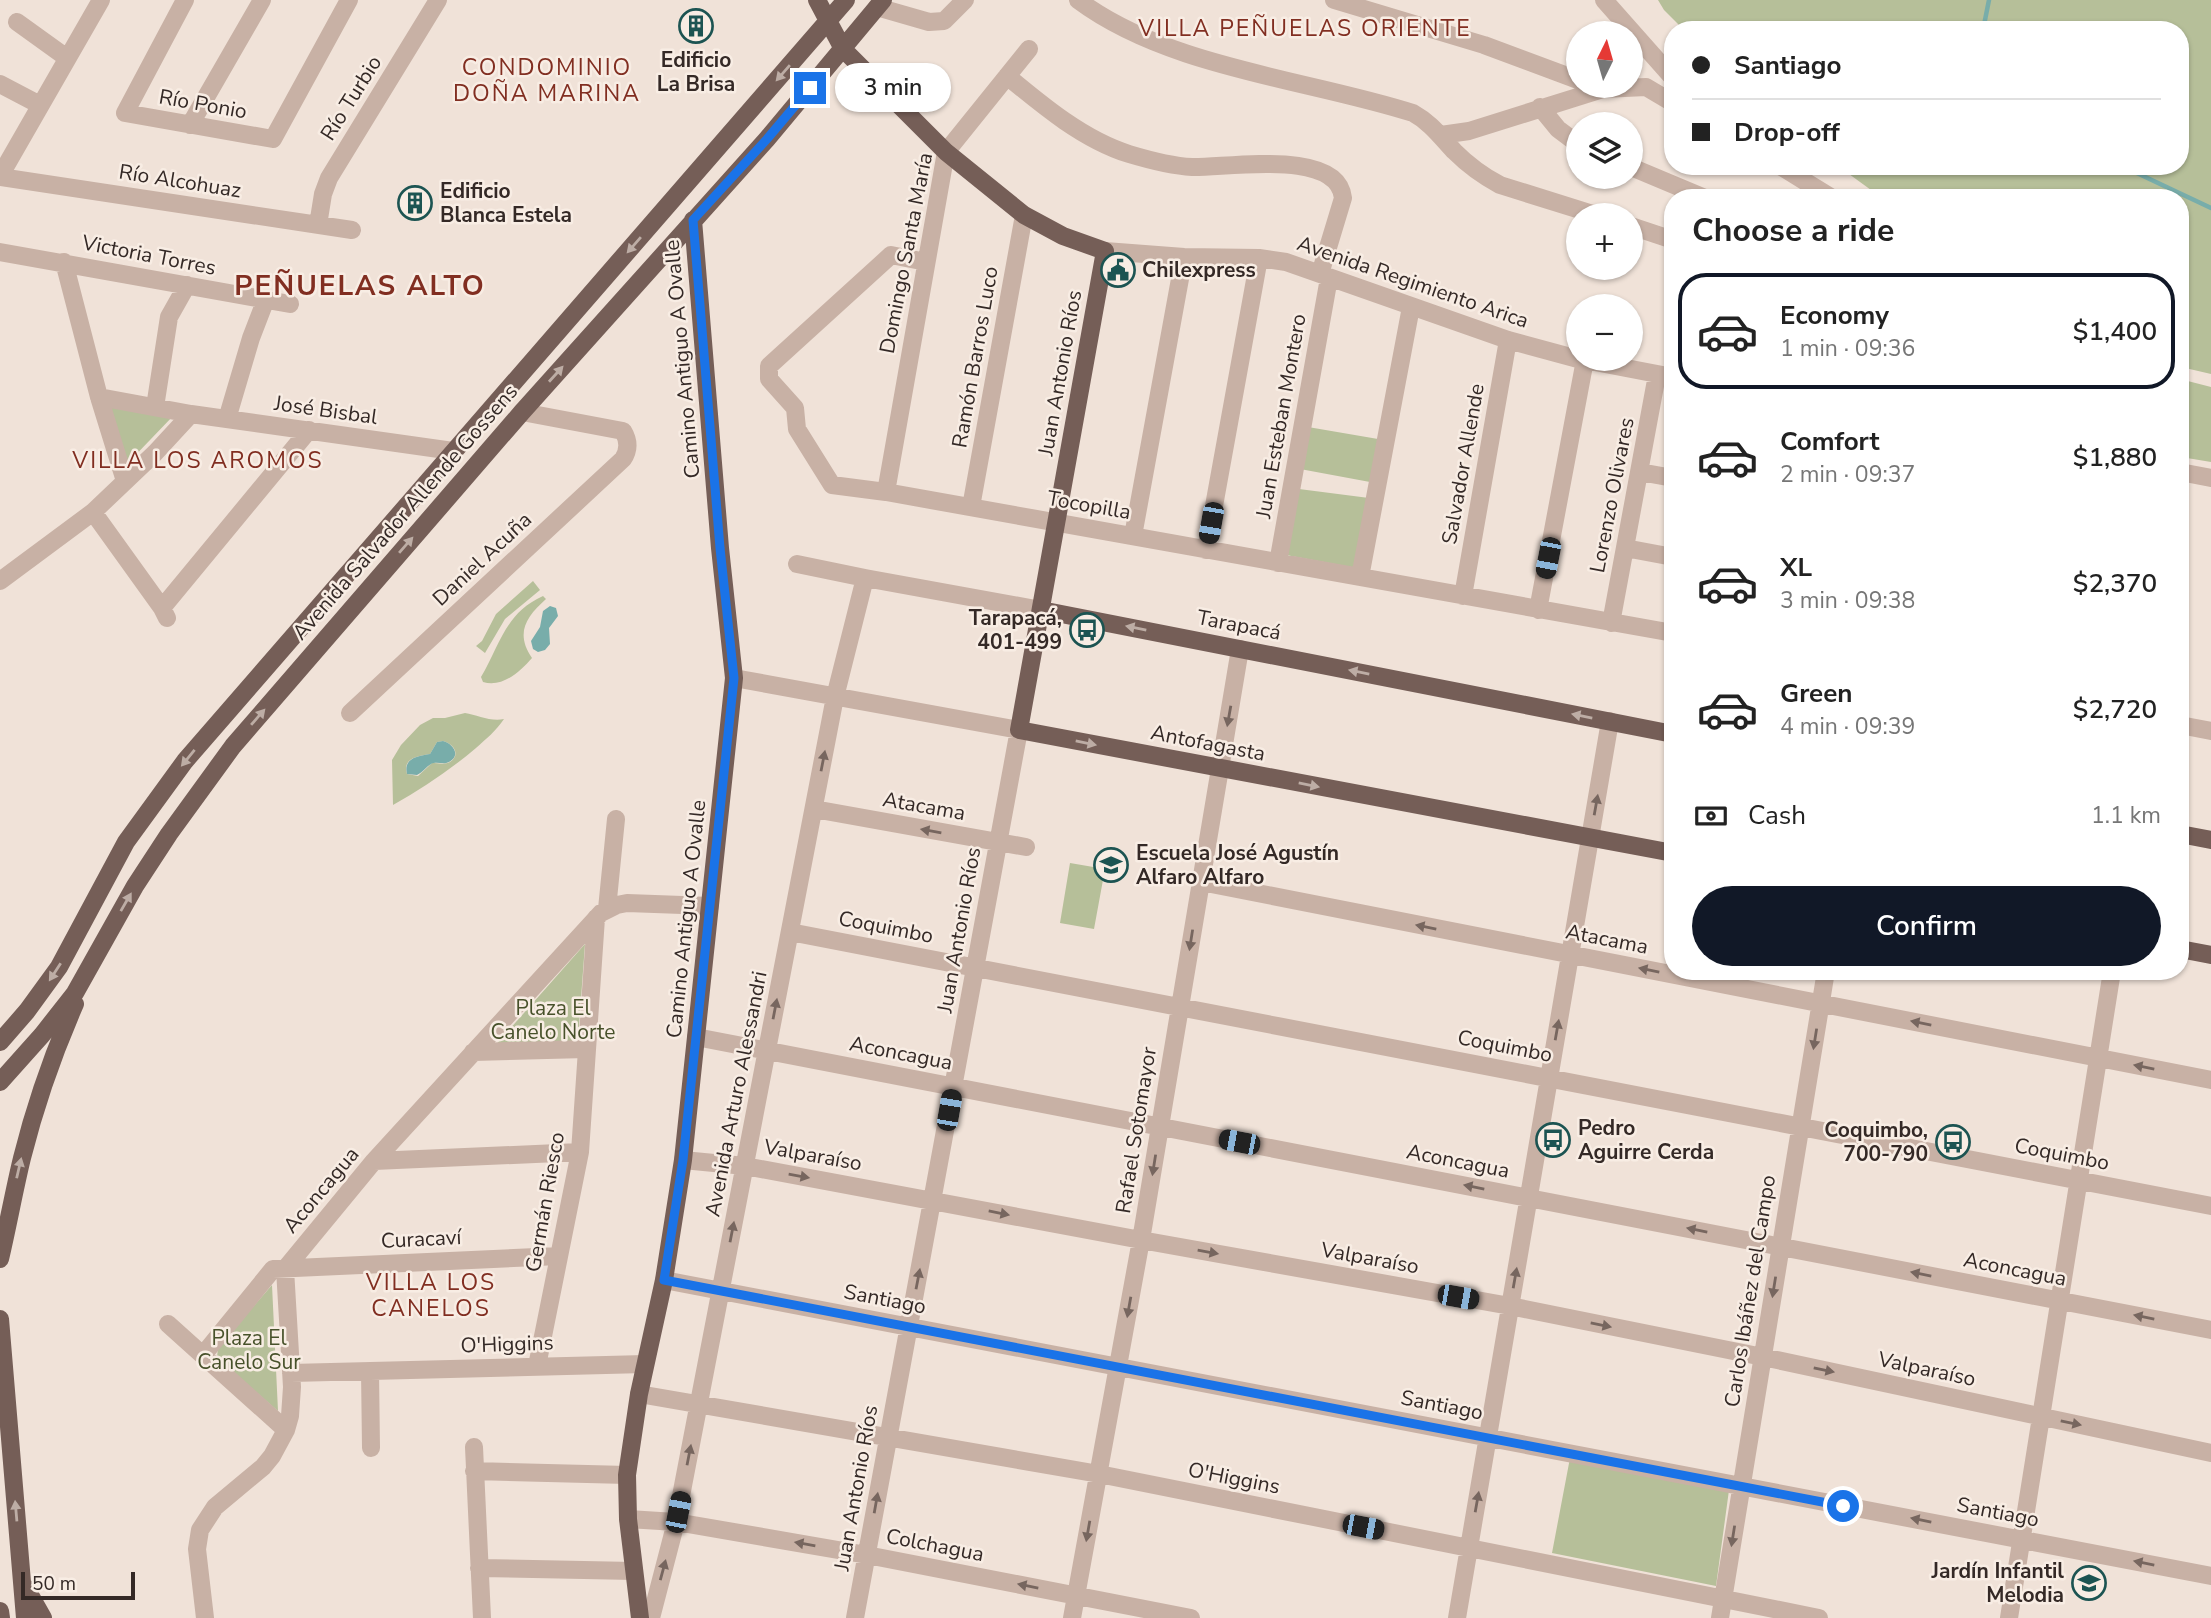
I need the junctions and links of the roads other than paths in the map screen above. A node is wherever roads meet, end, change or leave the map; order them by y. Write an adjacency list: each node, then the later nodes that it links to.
1 (101, 0): 17 (street)
2 (185, 0): 28 (street, Río Ponio)
3 (262, 0): 28 (street)
4 (349, 0): 28 (street, Río Ponio)
5 (817, 0): 14 (main road, Avenida Regimiento Arica)
6 (846, 0): 14 (main road, Avenida Salvador Allende Gossens)
7 (965, 0): 12 (street)
8 (1334, 0): 21 (street)
9 (1604, 0): 18 (street)
10 (435, 1): 40 (street, Río Turbio)
11 (1084, 2): 29 (street)
12 (880, 4): 15 (main road, Avenida Salvador Allende Gossens)
13 (17, 22): 17 (street)
14 (828, 22): 15 (main road, Avenida Regimiento Arica); 67 (main road, Avenida Salvador Allende Gossens, one-way to 67)
15 (843, 49): 31 (main road, Avenida Regimiento Arica); 39 (main road, Avenida Salvador Allende Gossens)
16 (1029, 49): 20 (street, Domingo Santa María)
17 (68, 58): 26 (street)
18 (1664, 68)
19 (1664, 75): 23 (street)
20 (1007, 76): 31 (street, Domingo Santa María); 50 (street, Juan Esteban Montero)
21 (1566, 76)
22 (0, 84): 26 (street)
23 (1646, 87): 25 (street)
24 (1566, 98): 27 (street)
25 (1664, 98)
26 (40, 105): 34 (street)
27 (1540, 107): 29 (street); 30 (street)
28 (190, 125)
29 (1441, 135): 37 (street)
30 (1566, 135)
31 (946, 152): 38 (main road, Avenida Regimiento Arica); 49 (street, Domingo Santa María)
32 (1643, 172): 35 (street)
33 (1795, 175): 36 (street)
34 (0, 176): 40 (street, Río Alcohuaz)
35 (1684, 189)
36 (1817, 189)
37 (1566, 206)
38 (1024, 215): 44 (main road, Avenida Regimiento Arica); 74 (street, Ramón Barros Luco)
39 (693, 220): 63 (main road, Avenida Salvador Allende Gossens, one-way to 39); 92 (main road, Camino Antiguo A Ovalle)
40 (318, 225): 41 (street, Río Alcohuaz)
41 (352, 230)
42 (1643, 230): 43 (street)
43 (1664, 237)
44 (1105, 251): 46 (street, Avenida Regimiento Arica); 76 (main road, Juan Antonio Ríos)
45 (0, 252): 48 (street, Victoria Torres)
46 (1184, 257): 47 (street, Avenida Regimiento Arica); 77 (street)
47 (1259, 258): 50 (street, Avenida Regimiento Arica); 79 (street)
48 (64, 262): 51 (street, Victoria Torres); 61 (street)
49 (926, 262): 73 (street, Domingo Santa María); 73 (street, Tocopilla)
50 (1325, 276): 54 (street, Avenida Regimiento Arica); 81 (street, Juan Esteban Montero)
51 (187, 285): 52 (street, Victoria Torres); 62 (street)
52 (266, 299): 53 (street, Victoria Torres); 65 (street)
53 (290, 304)
54 (1411, 307): 55 (street, Avenida Regimiento Arica); 83 (street)
55 (1508, 340): 56 (street, Avenida Regimiento Arica); 86 (street, Salvador Allende)
56 (1566, 355)
57 (1579, 371): 88 (street)
58 (1640, 371): 59 (street, Avenida Regimiento Arica)
59 (1664, 376)
60 (1664, 380): 68 (street, Lorenzo Olivares)
61 (99, 397): 62 (street, José Bisbal); 72 (street)
62 (155, 407): 64 (street, José Bisbal)
63 (522, 412): 94 (street, Daniel Acuña); 116 (main road, Avenida Salvador Allende Gossens, one-way to 63)
64 (191, 414): 65 (street, José Bisbal); 72 (street)
65 (227, 419): 66 (street, José Bisbal)
66 (309, 430): 67 (street, José Bisbal); 75 (street)
67 (453, 451): 125 (main road, Avenida Salvador Allende Gossens, one-way to 125)
68 (1640, 471): 70 (street); 78 (street, Lorenzo Olivares)
69 (2189, 474): 71 (street)
70 (1664, 476)
71 (2211, 478)
72 (125, 481): 75 (street)
73 (886, 492): 74 (street, Tocopilla)
74 (971, 507): 76 (street, Tocopilla)
75 (93, 512): 85 (street)
76 (1056, 523): 77 (street, Tocopilla); 87 (main road, Juan Antonio Ríos)
77 (1133, 536): 79 (street, Tocopilla)
78 (1625, 548): 80 (street); 89 (street, Lorenzo Olivares)
79 (1206, 550): 81 (street, Tocopilla)
80 (1664, 555)
81 (1278, 562): 83 (street, Tocopilla)
82 (797, 564): 84 (street, Tarapacá)
83 (1360, 577): 86 (street, Tocopilla)
84 (865, 578): 87 (street, Tarapacá); 93 (street, Avenida Arturo Alessandri)
85 (0, 581)
86 (1464, 596): 88 (street, Tocopilla)
87 (1041, 610): 91 (main road, Tarapacá, one-way to 87); 97 (main road, Juan Antonio Ríos)
88 (1538, 610): 89 (street, Tocopilla)
89 (1611, 623): 90 (street, Tocopilla)
90 (1664, 632)
91 (1240, 649): 95 (main road, Tarapacá, one-way to 91); 100 (street, Rafael Sotomayor, one-way to 100)
92 (734, 678): 93 (street, Antofagasta); 110 (main road, Camino Antiguo A Ovalle)
93 (835, 698): 97 (street, Antofagasta); 101 (street, Avenida Arturo Alessandri, one-way to 93)
94 (350, 713)
95 (1610, 721): 99 (main road, Tarapacá); 104 (street, one-way to 95)
96 (2189, 727): 98 (street)
97 (1019, 730): 100 (main road, Antofagasta, one-way to 100); 106 (street, Juan Antonio Ríos)
98 (2211, 731)
99 (1664, 732)
100 (1220, 768): 104 (main road, Antofagasta, one-way to 104); 109 (street, Rafael Sotomayor)
101 (814, 810): 106 (street, Atacama, one-way to 101); 112 (street, Avenida Arturo Alessandri)
102 (616, 819): 111 (street, Germán Riesco)
103 (2189, 836): 105 (main road)
104 (1590, 838): 108 (main road, Antofagasta); 114 (street)
105 (2211, 840)
106 (998, 843): 107 (street, Atacama); 117 (street, Juan Antonio Ríos)
107 (1026, 847)
108 (1664, 851)
109 (1201, 882): 114 (street, Atacama, one-way to 109); 123 (street, Rafael Sotomayor, one-way to 123)
110 (710, 906): 111 (street); 124 (main road, Camino Antiguo A Ovalle)
111 (602, 913): 126 (street, Germán Riesco); 128 (street, Aconcagua)
112 (790, 932): 117 (street, Coquimbo); 127 (street, Avenida Arturo Alessandri, one-way to 112)
113 (2189, 951): 115 (main road)
114 (1570, 955): 118 (street, Atacama, one-way to 114); 131 (street, one-way to 114)
115 (2211, 955)
116 (93, 962): 130 (main road, Avenida Salvador Allende Gossens); 147 (main road, one-way to 116)
117 (975, 967): 123 (street, Coquimbo); 133 (street, Juan Antonio Ríos)
118 (1664, 973)
119 (1698, 980): 122 (street, Atacama, one-way to 119)
120 (1825, 980): 122 (street, Carlos Ibáñez del Campo)
121 (2111, 980): 129 (street)
122 (1821, 1004): 129 (street, Atacama, one-way to 122); 135 (street, Carlos Ibáñez del Campo, one-way to 135)
123 (1180, 1007): 131 (street, Coquimbo); 134 (street, Rafael Sotomayor)
124 (696, 1037): 127 (street, Aconcagua); 137 (main road, Camino Antiguo A Ovalle)
125 (2, 1040)
126 (586, 1049): 128 (street); 136 (street, Germán Riesco)
127 (767, 1050): 133 (street, Aconcagua); 139 (street, Avenida Arturo Alessandri)
128 (473, 1052): 138 (street, Aconcagua)
129 (2098, 1058): 132 (street, Atacama, one-way to 129); 140 (street)
130 (4, 1077)
131 (1549, 1078): 135 (street, Coquimbo); 141 (street)
132 (2211, 1080)
133 (953, 1086): 134 (street, Aconcagua); 142 (street, Juan Antonio Ríos)
134 (1160, 1126): 141 (street, Aconcagua, one-way to 134); 144 (street, Rafael Sotomayor, one-way to 144)
135 (1800, 1126): 140 (street, Coquimbo); 145 (street, Carlos Ibáñez del Campo)
136 (580, 1152): 138 (street); 146 (street, Germán Riesco)
137 (683, 1160): 139 (street, Valparaíso); 149 (main road, Camino Antiguo A Ovalle)
138 (374, 1161): 148 (street, Aconcagua)
139 (745, 1166): 142 (street, Valparaíso, one-way to 142); 150 (street, Avenida Arturo Alessandri, one-way to 139)
140 (2079, 1180): 143 (street, Coquimbo); 151 (street)
141 (1529, 1198): 145 (street, Aconcagua, one-way to 141); 152 (street, one-way to 141)
142 (932, 1200): 144 (street, Valparaíso, one-way to 144); 155 (street, Juan Antonio Ríos, one-way to 142)
143 (2211, 1206)
144 (1141, 1240): 152 (street, Valparaíso, one-way to 152); 161 (street, Rafael Sotomayor, one-way to 161)
145 (1781, 1247): 151 (street, Aconcagua, one-way to 145); 158 (street, Carlos Ibáñez del Campo, one-way to 158)
146 (559, 1256): 148 (street, Curacaví); 160 (street, Germán Riesco)
147 (0, 1259)
148 (285, 1269): 157 (street, Aconcagua); 163 (street)
149 (664, 1280): 150 (street, Santiago); 159 (main road, Camino Antiguo A Ovalle)
150 (721, 1291): 155 (street, Santiago); 165 (street, Avenida Arturo Alessandri)
151 (2060, 1300): 156 (street, Aconcagua, one-way to 151); 166 (street)
152 (1510, 1306): 158 (street, Valparaíso, one-way to 158); 169 (street)
153 (0, 1319): 185 (main road, one-way to 153)
154 (168, 1324): 157 (street)
155 (909, 1327): 161 (street, Santiago); 168 (street, Juan Antonio Ríos)
156 (2211, 1330)
157 (203, 1355): 167 (street)
158 (1763, 1357): 166 (street, Valparaíso, one-way to 166); 176 (street, Carlos Ibáñez del Campo)
159 (645, 1364): 160 (street, O'Higgins); 164 (main road, Camino Antiguo A Ovalle)
160 (537, 1366): 162 (street, O'Higgins)
161 (1118, 1367): 169 (street, Santiago); 174 (street, Rafael Sotomayor)
162 (370, 1371): 163 (street, O'Higgins); 171 (street)
163 (291, 1373): 167 (street)
164 (639, 1394): 165 (street, O'Higgins); 175 (main road, Camino Antiguo A Ovalle)
165 (698, 1406): 168 (street, O'Higgins); 178 (street, Avenida Arturo Alessandri, one-way to 165)
166 (2041, 1416): 172 (street, Valparaíso, one-way to 172); 179 (street)
167 (286, 1430): 192 (street)
168 (888, 1437): 174 (street, O'Higgins); 181 (street, Juan Antonio Ríos, one-way to 168)
169 (1488, 1437): 176 (street, Santiago); 180 (street, one-way to 169)
170 (474, 1447): 173 (street)
171 (371, 1448)
172 (2211, 1453)
173 (474, 1471): 175 (street); 182 (street)
174 (1099, 1474): 180 (street, O'Higgins); 186 (street, Rafael Sotomayor, one-way to 186)
175 (627, 1475): 177 (main road, Camino Antiguo A Ovalle)
176 (1741, 1486): 179 (street, Santiago, one-way to 176); 187 (street, Carlos Ibáñez del Campo, one-way to 187)
177 (628, 1519): 178 (street, Colchagua); 183 (main road, Camino Antiguo A Ovalle)
178 (676, 1522): 181 (street, Colchagua, one-way to 178); 195 (street, Avenida Arturo Alessandri, one-way to 178)
179 (2022, 1539): 184 (street, Santiago, one-way to 179); 202 (street)
180 (1469, 1548): 187 (street, O'Higgins); 199 (street)
181 (867, 1555): 186 (street, Colchagua, one-way to 181); 196 (street, Juan Antonio Ríos)
182 (480, 1568): 183 (street); 193 (street)
183 (634, 1571): 194 (main road, Camino Antiguo A Ovalle)
184 (2211, 1576)
185 (22, 1579): 190 (main road); 191 (main road)
186 (1077, 1595): 197 (street, Rafael Sotomayor); 198 (street, Colchagua)
187 (1723, 1599): 200 (street, Carlos Ibáñez del Campo); 201 (street, O'Higgins)
188 (0, 1611): 189 (main road)
189 (1, 1618)
190 (25, 1618)
191 (43, 1618)
192 (205, 1618)
193 (482, 1618)
194 (640, 1618)
195 (651, 1618)
196 (855, 1618)
197 (1072, 1618)
198 (1191, 1618)
199 (1457, 1618)
200 (1720, 1618)
201 (1819, 1618)
202 (2010, 1618)

